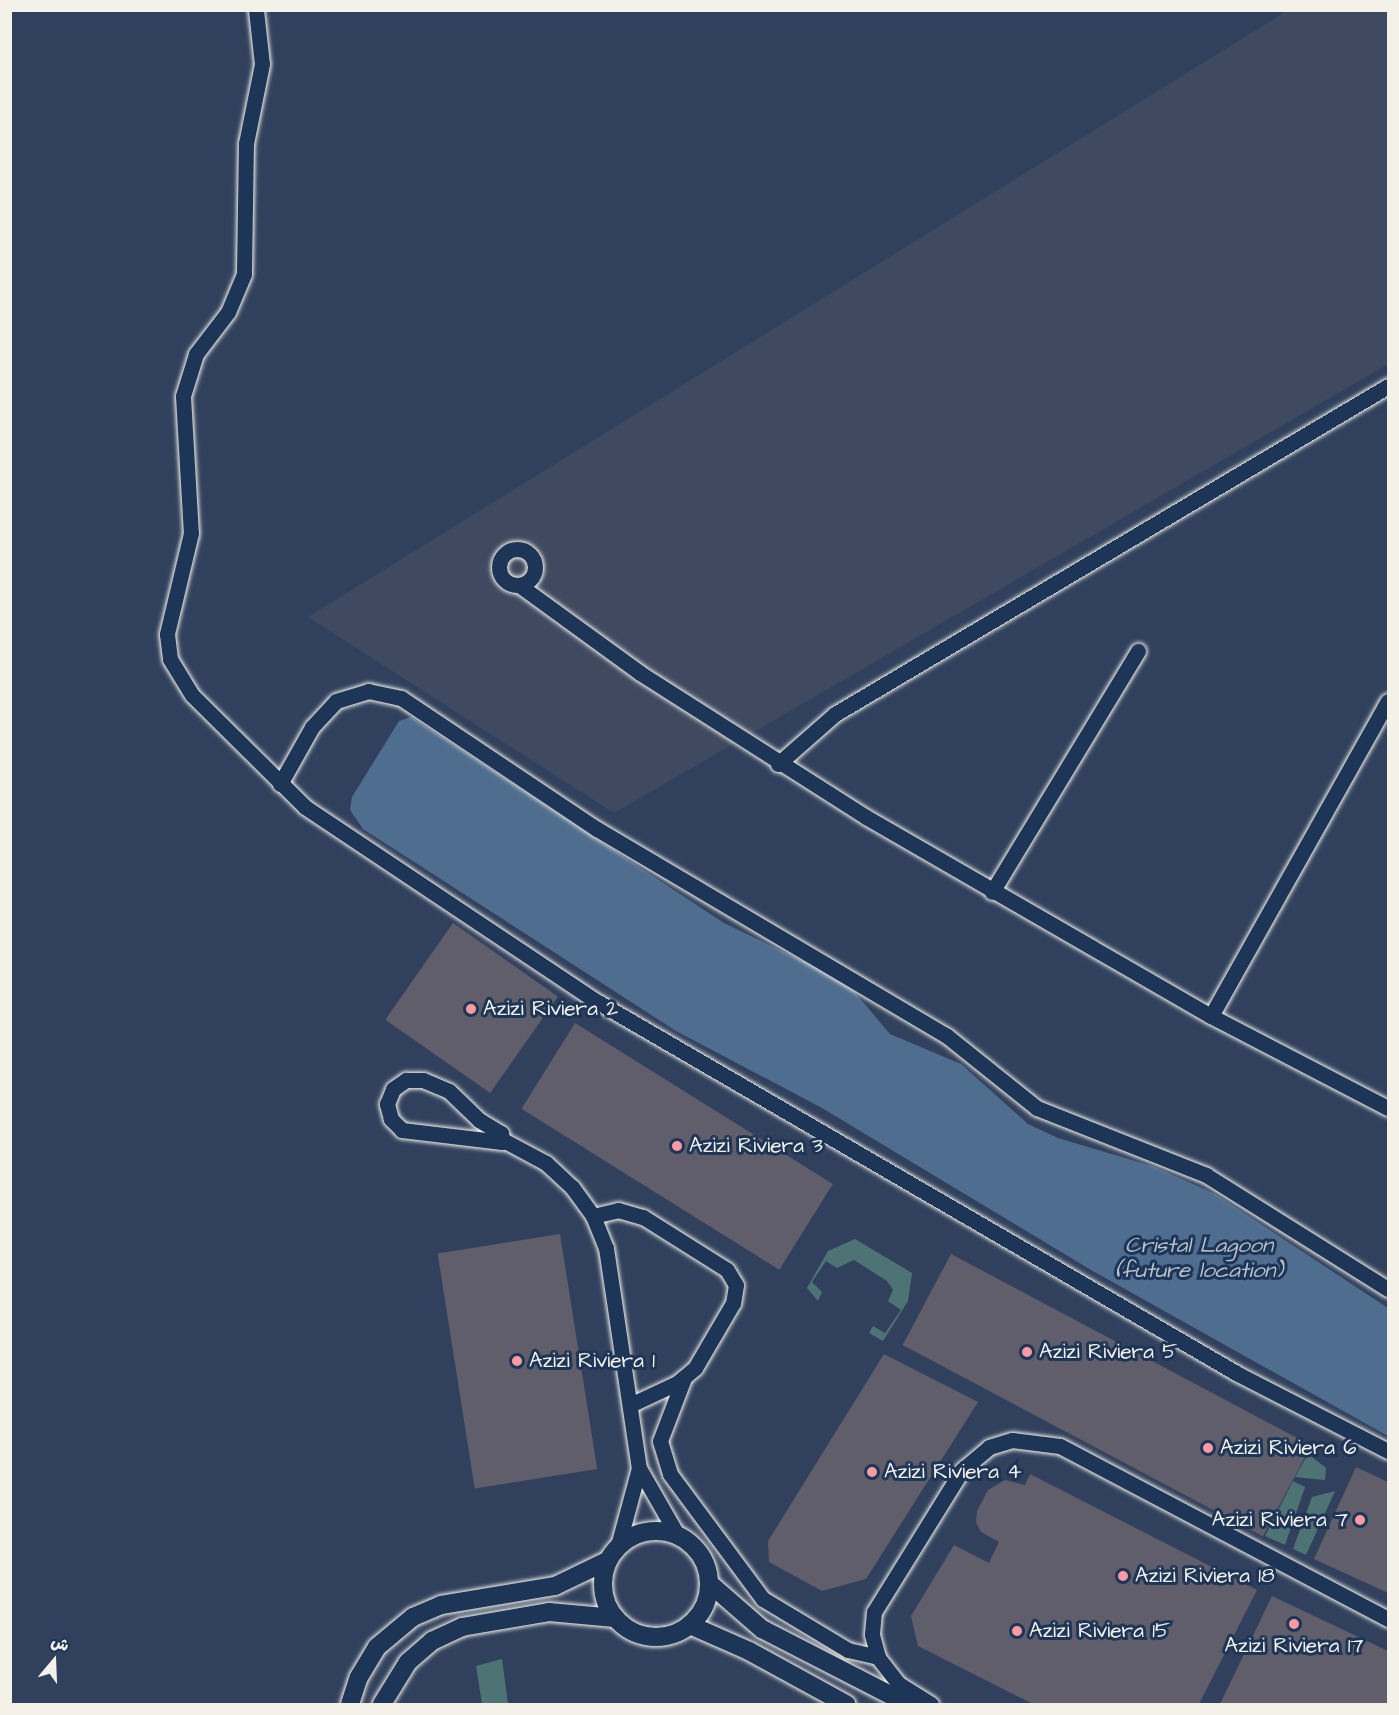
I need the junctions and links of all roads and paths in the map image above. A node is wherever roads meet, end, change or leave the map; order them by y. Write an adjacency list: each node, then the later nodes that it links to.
1 (256, 10): 7 (street)
2 (1389, 386): 6 (street)
3 (519, 585): 6 (street)
4 (1138, 651): 8 (street)
5 (1389, 701): 9 (street)
6 (778, 764): 8 (street)
7 (280, 784): 13 (street); 16 (street)
8 (992, 892): 9 (street)
9 (1211, 1016): 10 (street)
10 (1389, 1107)
11 (503, 1140): 11 (street); 12 (street)
12 (593, 1216): 14 (street); 15 (street)
13 (1389, 1288)
14 (684, 1378): 15 (street); 25 (street)
15 (630, 1405): 17 (street)
16 (1389, 1451)
17 (639, 1468): 18 (street); 19 (street)
18 (678, 1536): 19 (street); 21 (street)
19 (618, 1546): 20 (street)
20 (607, 1562): 22 (street); 26 (street)
21 (710, 1583): 24 (street); 29 (street)
22 (615, 1618): 24 (street); 27 (street)
23 (1389, 1619): 25 (street)
24 (690, 1625): 28 (street)
25 (878, 1657): 30 (street)
26 (350, 1704)
27 (382, 1704)
28 (846, 1704)
29 (908, 1704)
30 (931, 1704)

